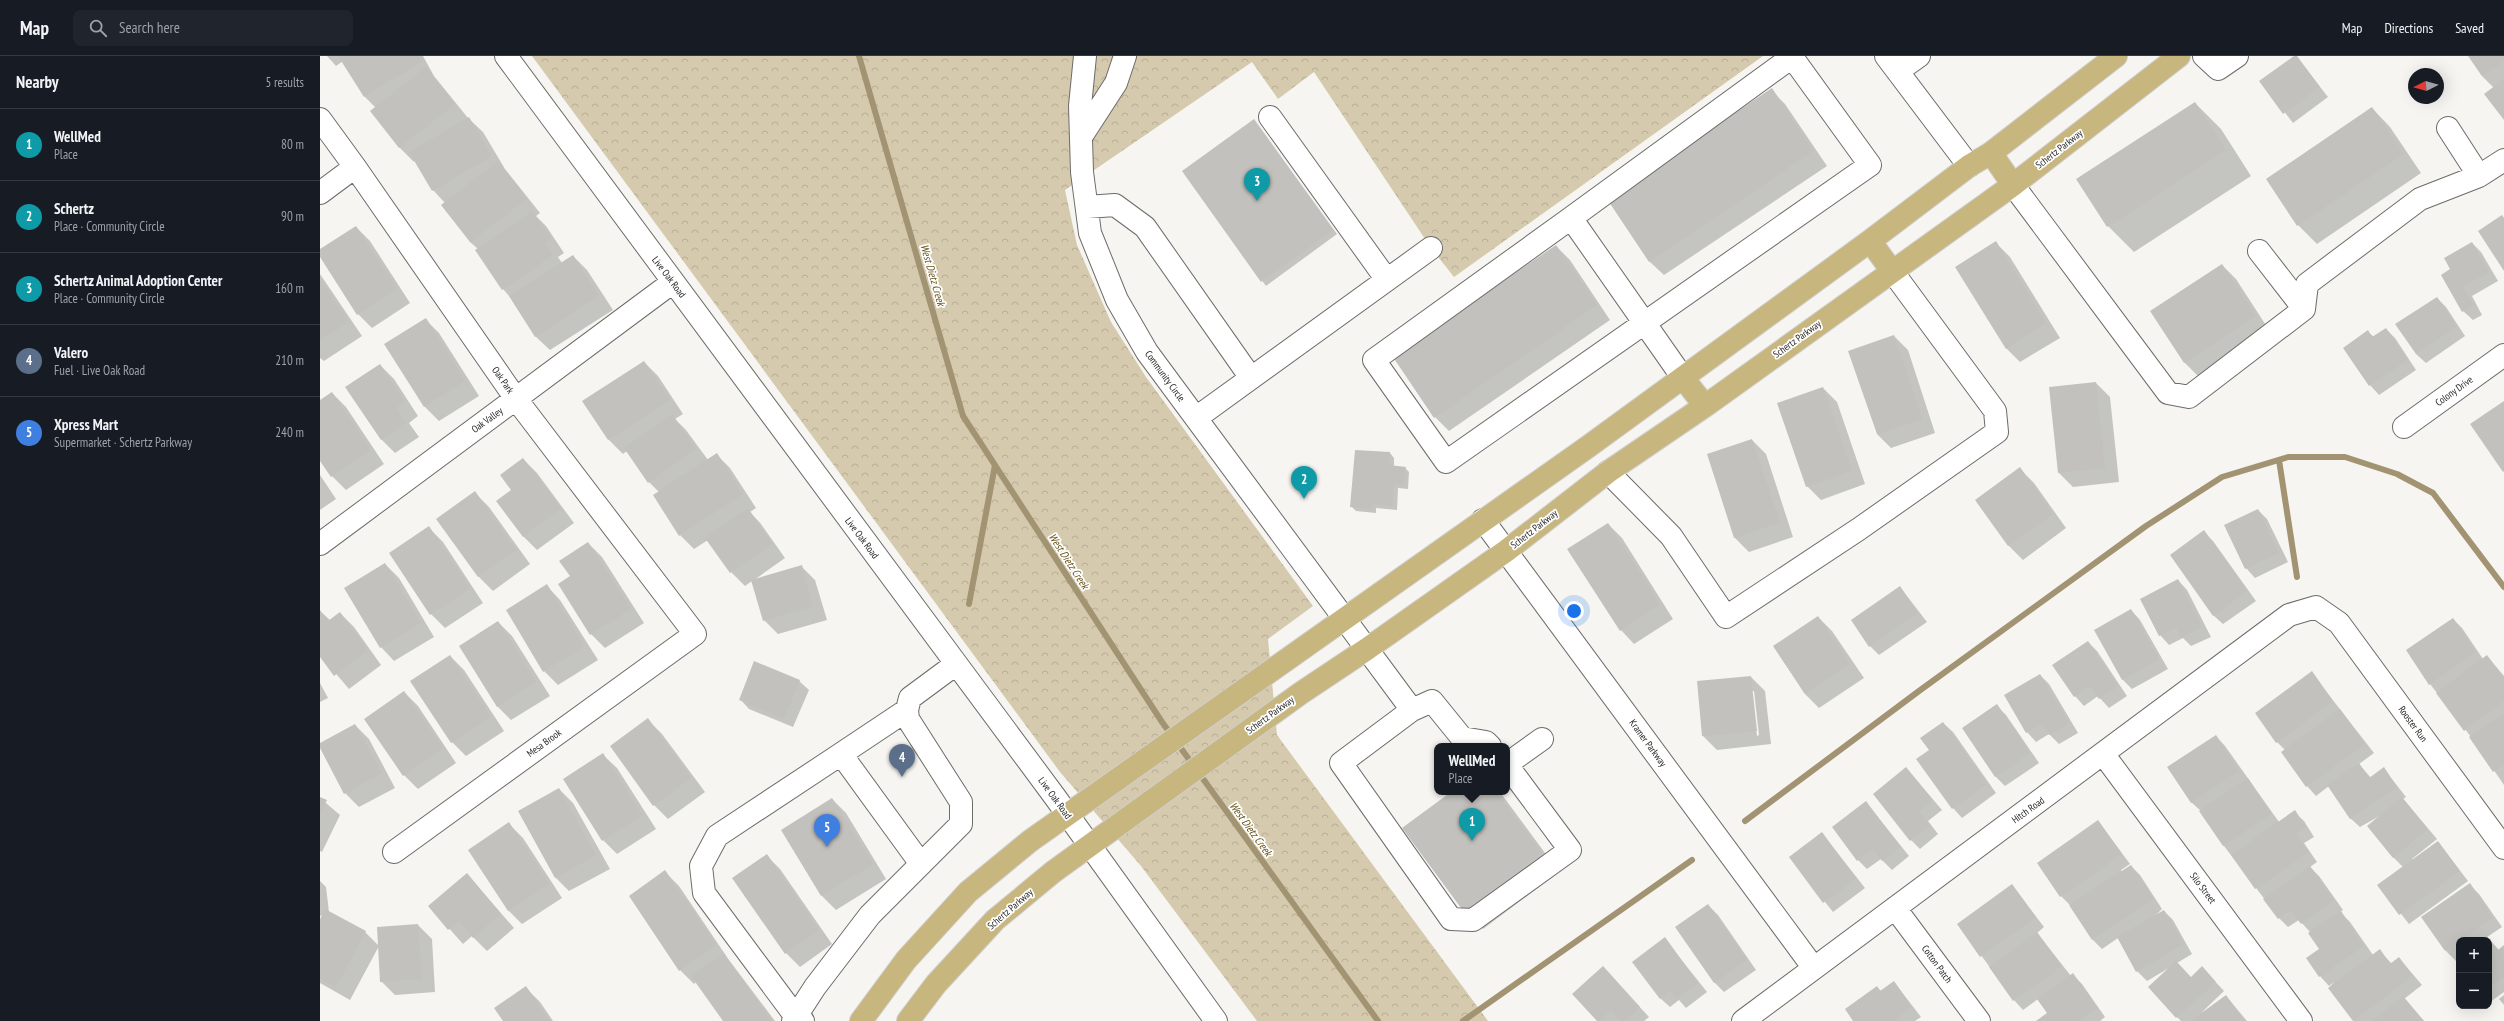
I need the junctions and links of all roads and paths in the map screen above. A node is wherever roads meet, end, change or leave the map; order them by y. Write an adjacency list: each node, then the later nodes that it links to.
1 (506, 56): 28 (street, Live Oak Road)
2 (1085, 56): 13 (street, Community Circle)
3 (1125, 56): 13 (street)
4 (1919, 56): 9 (street)
5 (2116, 56): 14 (main road)
6 (2179, 56): 19 (main road, Schertz Parkway)
7 (2204, 56): 8 (street)
8 (2237, 56)
9 (1892, 64): 16 (street)
10 (1270, 117): 27 (street)
11 (320, 120): 17 (street, Oak Park)
12 (2448, 128): 18 (street)
13 (1081, 137): 21 (street, Community Circle)
14 (1991, 153): 16 (main road); 19 (main road)
15 (2504, 160): 18 (street)
16 (1969, 166): 23 (main road)
17 (355, 167): 20 (street); 34 (street, Oak Park)
18 (2479, 176): 29 (street)
19 (2013, 185): 26 (main road, Schertz Parkway); 29 (street)
20 (320, 193)
21 (1087, 208): 32 (street); 36 (street, Community Circle)
22 (1571, 218): 30 (street); 30 (street); 30 (street)
23 (1870, 242): 26 (main road); 33 (main road)
24 (1431, 248): 27 (street)
25 (2259, 252): 29 (street)
26 (1892, 271): 35 (main road, Schertz Parkway); 39 (street)
27 (1387, 280): 32 (street)
28 (673, 282): 34 (street, Oak Valley); 47 (street, Live Oak Road)
29 (2304, 309)
30 (1645, 323): 33 (street)
31 (2504, 355): 37 (street, Colony Drive)
32 (1251, 378): 36 (street)
33 (1683, 378): 35 (main road); 38 (main road)
34 (516, 399): 41 (street, Oak Valley); 45 (street, Oak Park)
35 (1705, 406): 39 (main road, Schertz Parkway)
36 (1196, 418): 44 (street, Community Circle)
37 (2404, 427)
38 (1589, 446): 39 (main road); 40 (main road)
39 (1608, 472): 42 (main road, Schertz Parkway)
40 (1483, 520): 42 (street, Kramer Parkway); 44 (main road)
41 (320, 544)
42 (1506, 551): 46 (main road, Schertz Parkway); 62 (street, Kramer Parkway)
43 (2316, 607): 53 (street, Hitch Road); 58 (street, Rooster Run)
44 (1344, 618): 46 (street, Community Circle); 56 (main road)
45 (695, 634): 59 (street, Mesa Brook)
46 (1366, 649): 49 (street, Community Circle); 57 (main road, Schertz Parkway)
47 (956, 664): 48 (street); 56 (street, Live Oak Road)
48 (907, 710): 52 (street); 60 (street)
49 (1412, 710): 51 (street); 55 (street)
50 (1542, 739): 54 (street)
51 (1487, 743)
52 (841, 754): 60 (street); 63 (street)
53 (2104, 754): 61 (street, Hitch Road); 69 (street, Silo Street)
54 (1510, 762)
55 (1510, 768)
56 (1068, 814): 57 (street, Live Oak Road); 64 (main road)
57 (1090, 846): 65 (main road, Schertz Parkway); 66 (street, Live Oak Road)
58 (2504, 848)
59 (394, 852)
60 (921, 864): 63 (street)
61 (1895, 908): 62 (street, Hitch Road); 68 (street, Cotton Patch)
62 (1812, 967): 67 (street, Hitch Road)
63 (797, 1020)
64 (861, 1021)
65 (908, 1021)
66 (1216, 1021)
67 (1743, 1021)
68 (1979, 1021)
69 (2301, 1021)

